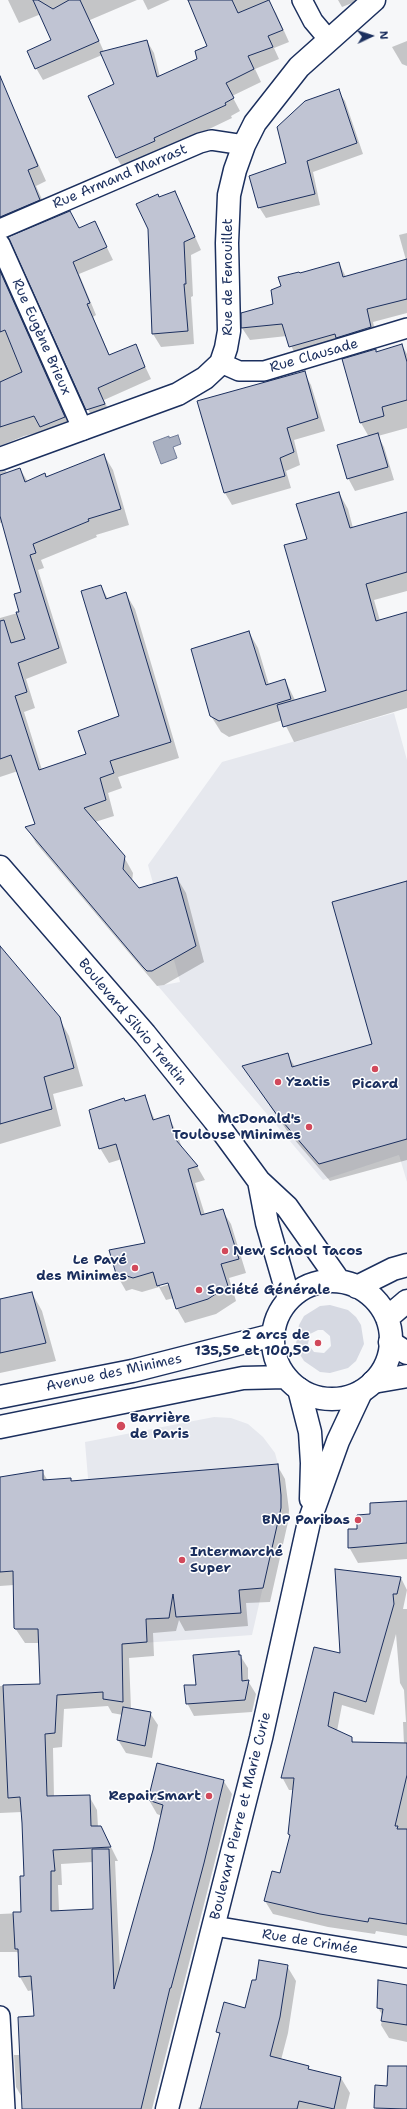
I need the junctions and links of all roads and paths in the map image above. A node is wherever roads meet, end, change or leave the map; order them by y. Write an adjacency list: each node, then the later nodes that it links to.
1 (302, 0): 3 (street)
2 (374, 0): 3 (main road, Rue de Fenouillet)
3 (329, 40): 4 (main road, Rue de Fenouillet)
4 (244, 145): 5 (street, Rue Armand Marrast); 8 (main road, Rue de Fenouillet)
5 (0, 229)
6 (0, 244): 9 (street, Rue Eugène Brieux)
7 (407, 328): 8 (street, Rue Clausade)
8 (221, 363): 9 (main road)
9 (83, 430): 10 (main road)
10 (0, 459)
11 (0, 867): 12 (main road, Boulevard Silvio Trentin)
12 (259, 1181): 14 (main road, Boulevard Silvio Trentin); 15 (main road, Boulevard Silvio Trentin)
13 (407, 1265): 14 (main road)
14 (348, 1284): 15 (main road); 17 (main road)
15 (289, 1299): 18 (main road)
16 (407, 1301): 17 (main road)
17 (387, 1318): 19 (main road)
18 (273, 1335): 21 (main road); 23 (main road, Avenue des Minimes)
19 (399, 1348): 22 (main road)
20 (407, 1376): 22 (main road)
21 (293, 1383): 22 (main road); 24 (main road); 25 (main road, Boulevard Pierre et Marie Curie)
22 (367, 1387): 25 (main road, Boulevard Pierre et Marie Curie)
23 (0, 1397)
24 (0, 1427)
25 (309, 1522): 26 (main road, Boulevard Pierre et Marie Curie)
26 (214, 1926): 27 (street, Rue de Crimée); 30 (main road, Boulevard Pierre et Marie Curie)
27 (407, 1958)
28 (0, 2016): 29 (street)
29 (5, 2109)
30 (167, 2109)

